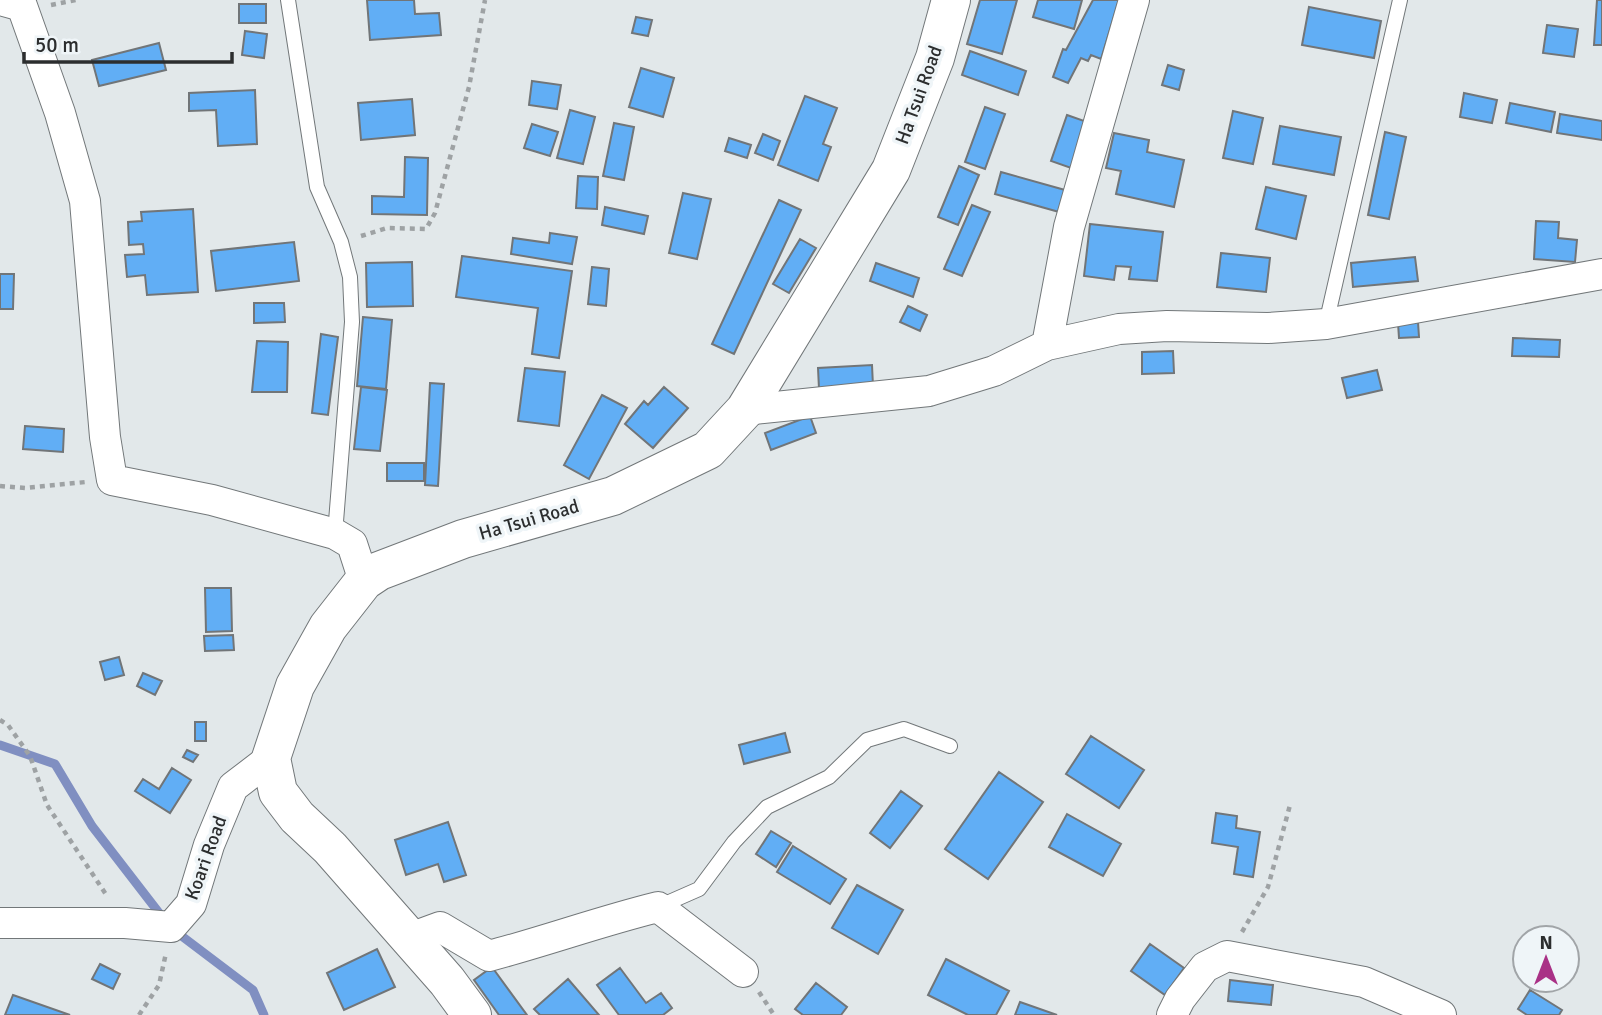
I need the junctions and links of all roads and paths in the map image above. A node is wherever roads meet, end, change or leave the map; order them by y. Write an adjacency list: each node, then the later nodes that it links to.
1 (0, 0): 12 (street)
2 (288, 0): 7 (lane)
3 (485, 0): 7 (path)
4 (951, 0): 11 (street, Ha Tsui Road)
5 (1133, 0): 10 (street)
6 (1400, 0): 9 (lane)
7 (341, 242): 14 (lane)
8 (1601, 269): 9 (street)
9 (1326, 324): 10 (street)
10 (1047, 345): 11 (street)
11 (745, 411): 15 (street, Ha Tsui Road)
12 (112, 480): 13 (path); 14 (street)
13 (0, 486)
14 (335, 534): 15 (street)
15 (364, 581): 18 (street, Ha Tsui Road)
16 (0, 720): 22 (path)
17 (950, 746): 20 (lane)
18 (271, 758): 22 (street, Koari Road); 23 (street)
19 (1290, 805): 24 (path)
20 (658, 907): 23 (street); 25 (street)
21 (0, 923): 22 (street, Koari Road)
22 (125, 923)
23 (410, 939): 28 (street)
24 (1227, 956): 29 (street); 30 (street)
25 (743, 972)
26 (159, 985): 27 (path)
27 (139, 1015)
28 (472, 1015)
29 (1172, 1015)
30 (1441, 1015)

